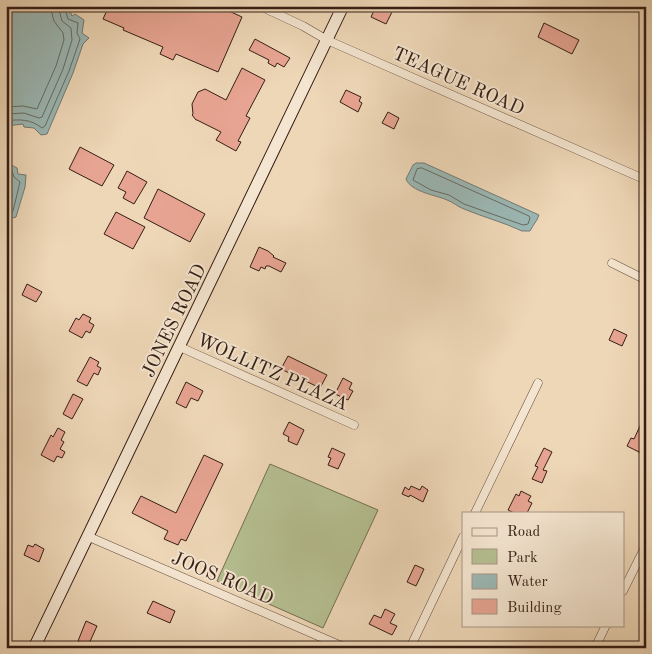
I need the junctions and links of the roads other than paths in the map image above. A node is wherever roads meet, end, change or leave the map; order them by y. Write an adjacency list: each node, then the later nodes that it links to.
1 (260, 6): 3 (street, TEAGUE ROAD)
2 (343, 6): 3 (street, JONES ROAD)
3 (327, 40): 4 (street, TEAGUE ROAD); 7 (street, JONES ROAD)
4 (646, 180)
5 (612, 263): 6 (street)
6 (646, 280)
7 (180, 347): 9 (street, WOLLITZ PLAZA); 11 (street, JONES ROAD)
8 (538, 383): 10 (street)
9 (354, 425)
10 (475, 512)
11 (87, 536): 16 (street, JONES ROAD); 17 (street, JOOS ROAD)
12 (462, 539): 18 (street)
13 (646, 546): 14 (street)
14 (624, 589)
15 (606, 626): 19 (street)
16 (34, 648)
17 (346, 648)
18 (410, 648)
19 (595, 648)

